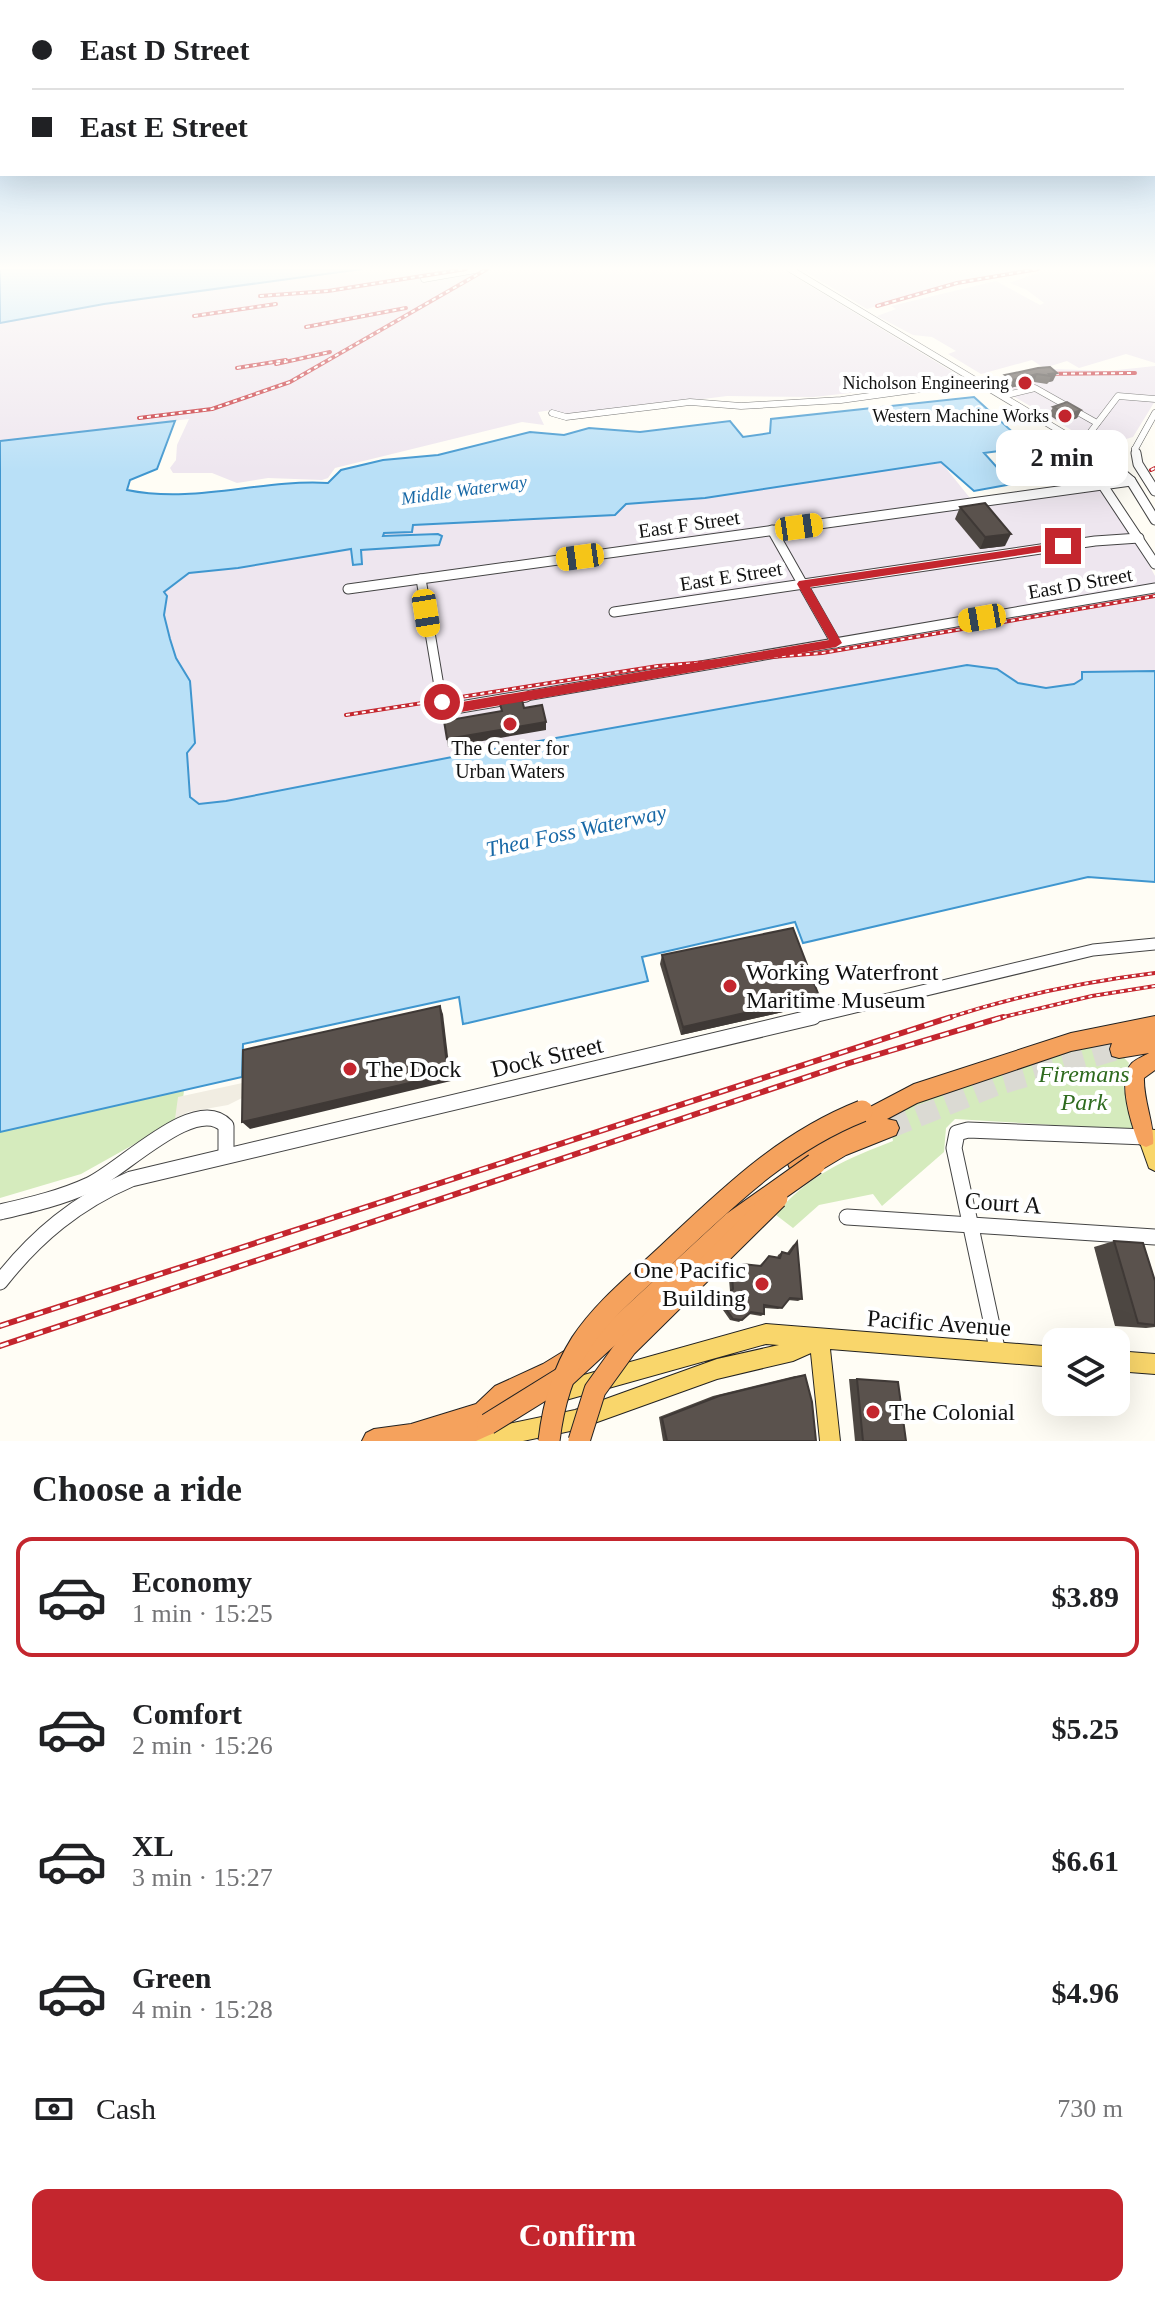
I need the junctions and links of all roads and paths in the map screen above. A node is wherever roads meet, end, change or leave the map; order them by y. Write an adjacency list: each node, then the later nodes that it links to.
1 (903, 336): 2 (street)
2 (978, 381): 3 (street); 5 (street)
3 (1003, 396): 7 (street); 8 (street)
4 (1155, 399): 8 (street)
5 (552, 413)
6 (1155, 413): 11 (street)
7 (1034, 414): 9 (street); 17 (street)
8 (1097, 423): 9 (street)
9 (1091, 445): 10 (street); 12 (street); 16 (street)
10 (1115, 445): 11 (street); 12 (street)
11 (1135, 449): 14 (street)
12 (1119, 469): 15 (street)
13 (1155, 473): 14 (street)
14 (1144, 474): 18 (street)
15 (1131, 481): 16 (street, East F Street); 19 (street)
16 (1114, 484): 17 (street, East F Street)
17 (1101, 485): 20 (street, East F Street); 21 (street)
18 (1155, 491)
19 (1155, 520)
20 (772, 530): 24 (street, East F Street); 25 (street)
21 (1142, 542): 22 (street, East E Street); 23 (street); 25 (street, East E Street)
22 (1155, 547)
23 (1155, 564)
24 (421, 579): 27 (street, East F Street); 29 (street, East D Street)
25 (803, 584): 28 (street, East E Street); 29 (street)
26 (1155, 588): 29 (street, East D Street)
27 (348, 589)
28 (614, 612)
29 (836, 643)
30 (1155, 944): 38 (street, Dock Street)
31 (1155, 1025): 35 (highway)
32 (1155, 1043): 33 (highway)
33 (1119, 1049)
34 (1155, 1060): 37 (highway)
35 (914, 1094): 51 (highway); 54 (highway, bridge)
36 (889, 1128): 40 (highway)
37 (1151, 1138): 39 (main road); 43 (street)
38 (226, 1155): 41 (street); 45 (street, Dock Street)
39 (1155, 1162)
40 (815, 1164): 51 (highway, bridge); 55 (highway, bridge)
41 (0, 1212)
42 (847, 1217): 43 (street, Court A)
43 (970, 1224): 44 (street, Court A); 47 (street)
44 (1155, 1237)
45 (0, 1282)
46 (819, 1340): 47 (main road, Pacific Avenue); 51 (main road, Pacific Avenue); 51 (main road, Pacific Avenue); 56 (main road)
47 (998, 1353): 48 (main road, Pacific Avenue)
48 (1042, 1356)
49 (1130, 1362): 50 (main road)
50 (1155, 1364)
51 (482, 1426): 52 (highway); 53 (highway)
52 (374, 1441)
53 (447, 1441)
54 (549, 1441)
55 (579, 1441)
56 (830, 1441)

